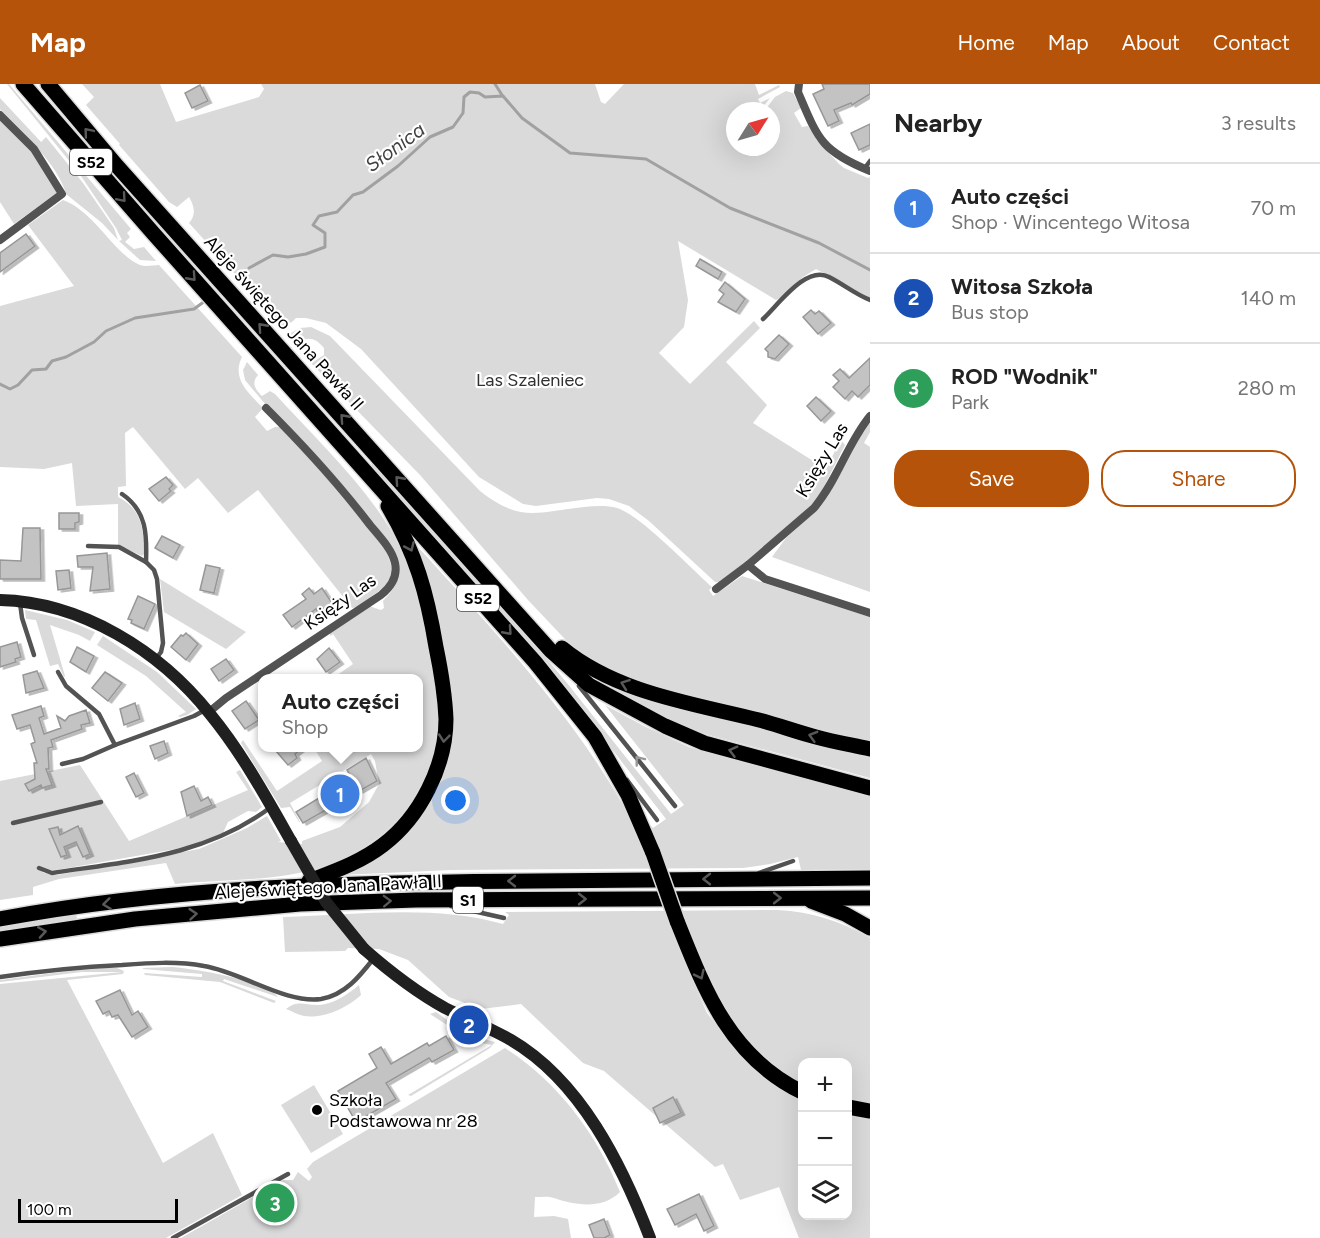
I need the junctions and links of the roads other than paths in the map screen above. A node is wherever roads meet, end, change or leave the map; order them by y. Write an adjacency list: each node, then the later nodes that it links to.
1 (23, 84): 12 (highway, Aleje świętego Jana Pawła II / S52, one-way to 12)
2 (48, 84): 17 (highway, Aleje świętego Jana Pawła II / S52, one-way to 2)
3 (799, 84): 6 (street)
4 (0, 115): 7 (street)
5 (870, 161): 6 (lane)
6 (867, 170)
7 (0, 240)
8 (870, 300): 9 (lane)
9 (763, 319)
10 (266, 408): 26 (street, Księży Las)
11 (870, 416): 16 (street, Księży Las)
12 (358, 462): 29 (highway, S52, one-way to 29); 43 (highway, one-way to 43)
13 (122, 494): 15 (lane)
14 (88, 546): 15 (lane)
15 (146, 562): 24 (lane)
16 (748, 566): 18 (street, Księży Las); 21 (street)
17 (494, 586): 22 (highway, S52); 31 (highway, one-way to 17)
18 (716, 589)
19 (0, 600): 20 (street)
20 (20, 601): 23 (lane); 24 (street)
21 (870, 613)
22 (551, 651): 33 (highway, one-way to 22); 35 (lane, one-way to 22)
23 (34, 655)
24 (155, 660): 28 (street)
25 (58, 672): 30 (lane)
26 (263, 674)
27 (258, 678): 28 (street, Księży Las)
28 (208, 710): 30 (lane); 36 (street)
29 (595, 736): 37 (lane); 53 (highway, one-way to 53, bridge)
30 (115, 745): 32 (lane)
31 (870, 749)
32 (62, 764)
33 (870, 788)
34 (101, 802): 38 (lane)
35 (675, 806)
36 (271, 807): 40 (lane); 51 (street, bridge)
37 (657, 820)
38 (13, 823)
39 (794, 861): 42 (lane)
40 (39, 868)
41 (870, 878): 42 (highway, S1)
42 (740, 879): 43 (highway, S1, one-way to 43)
43 (298, 885): 48 (highway, Aleje świętego Jana Pawła II / S1, one-way to 48)
44 (803, 898): 45 (highway, S1); 46 (highway, Aleje świętego Jana Pawła II / S1, one-way to 44); 49 (highway)
45 (870, 898)
46 (416, 900): 47 (lane); 50 (highway, Aleje świętego Jana Pawła II / S1, one-way to 46)
47 (504, 918)
48 (0, 919)
49 (870, 928)
50 (0, 939)
51 (375, 957): 52 (lane); 58 (street)
52 (0, 977)
53 (798, 1089)
54 (852, 1108): 55 (highway)
55 (870, 1111)
56 (288, 1174): 57 (lane)
57 (173, 1238)
58 (650, 1238)

